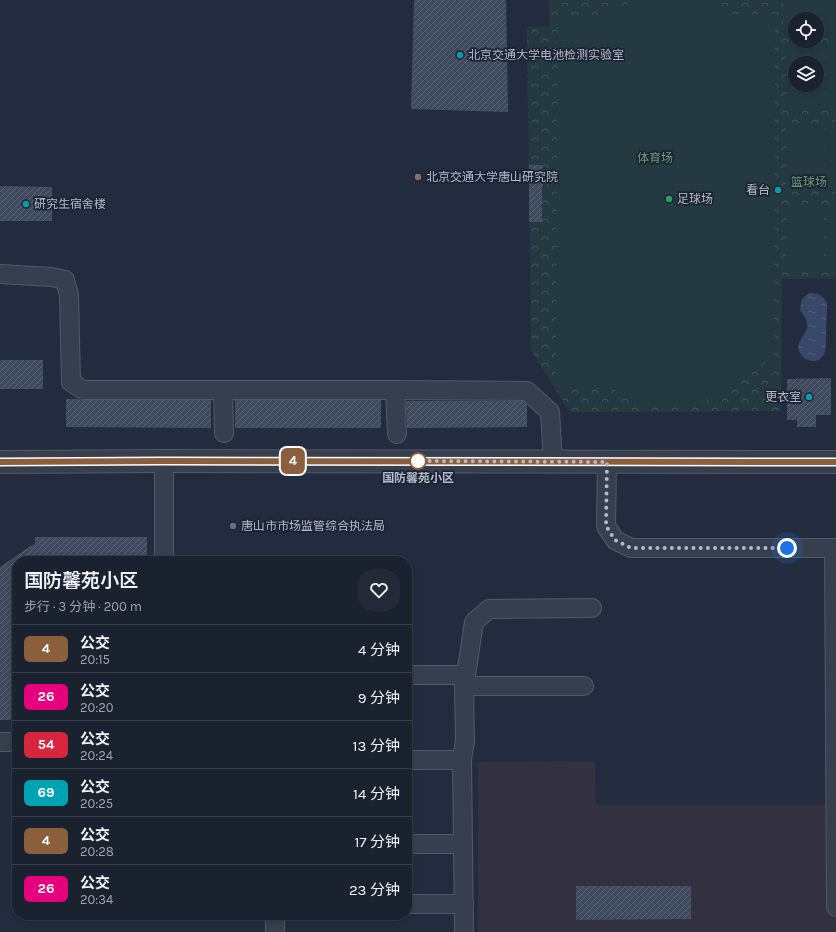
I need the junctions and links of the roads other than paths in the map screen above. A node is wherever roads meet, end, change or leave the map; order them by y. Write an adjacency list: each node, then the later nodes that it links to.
1 (0, 274): 2 (street)
2 (223, 390): 3 (street); 4 (street)
3 (395, 390): 5 (street); 8 (street)
4 (224, 433)
5 (396, 434)
6 (164, 461): 7 (street); 8 (street); 11 (street)
7 (0, 462)
8 (554, 462): 9 (street)
9 (607, 462): 10 (street); 24 (street)
10 (836, 462)
11 (164, 556)
12 (592, 608): 14 (street)
13 (412, 676): 14 (street)
14 (465, 681): 15 (street); 19 (street)
15 (584, 686)
16 (0, 742): 17 (street)
17 (12, 742)
18 (412, 760): 19 (street)
19 (462, 760): 21 (street)
20 (412, 844): 21 (street)
21 (463, 844): 23 (street)
22 (412, 904): 23 (street)
23 (464, 904): 27 (street)
24 (836, 907)
25 (275, 920): 26 (street)
26 (275, 932)
27 (464, 932)

